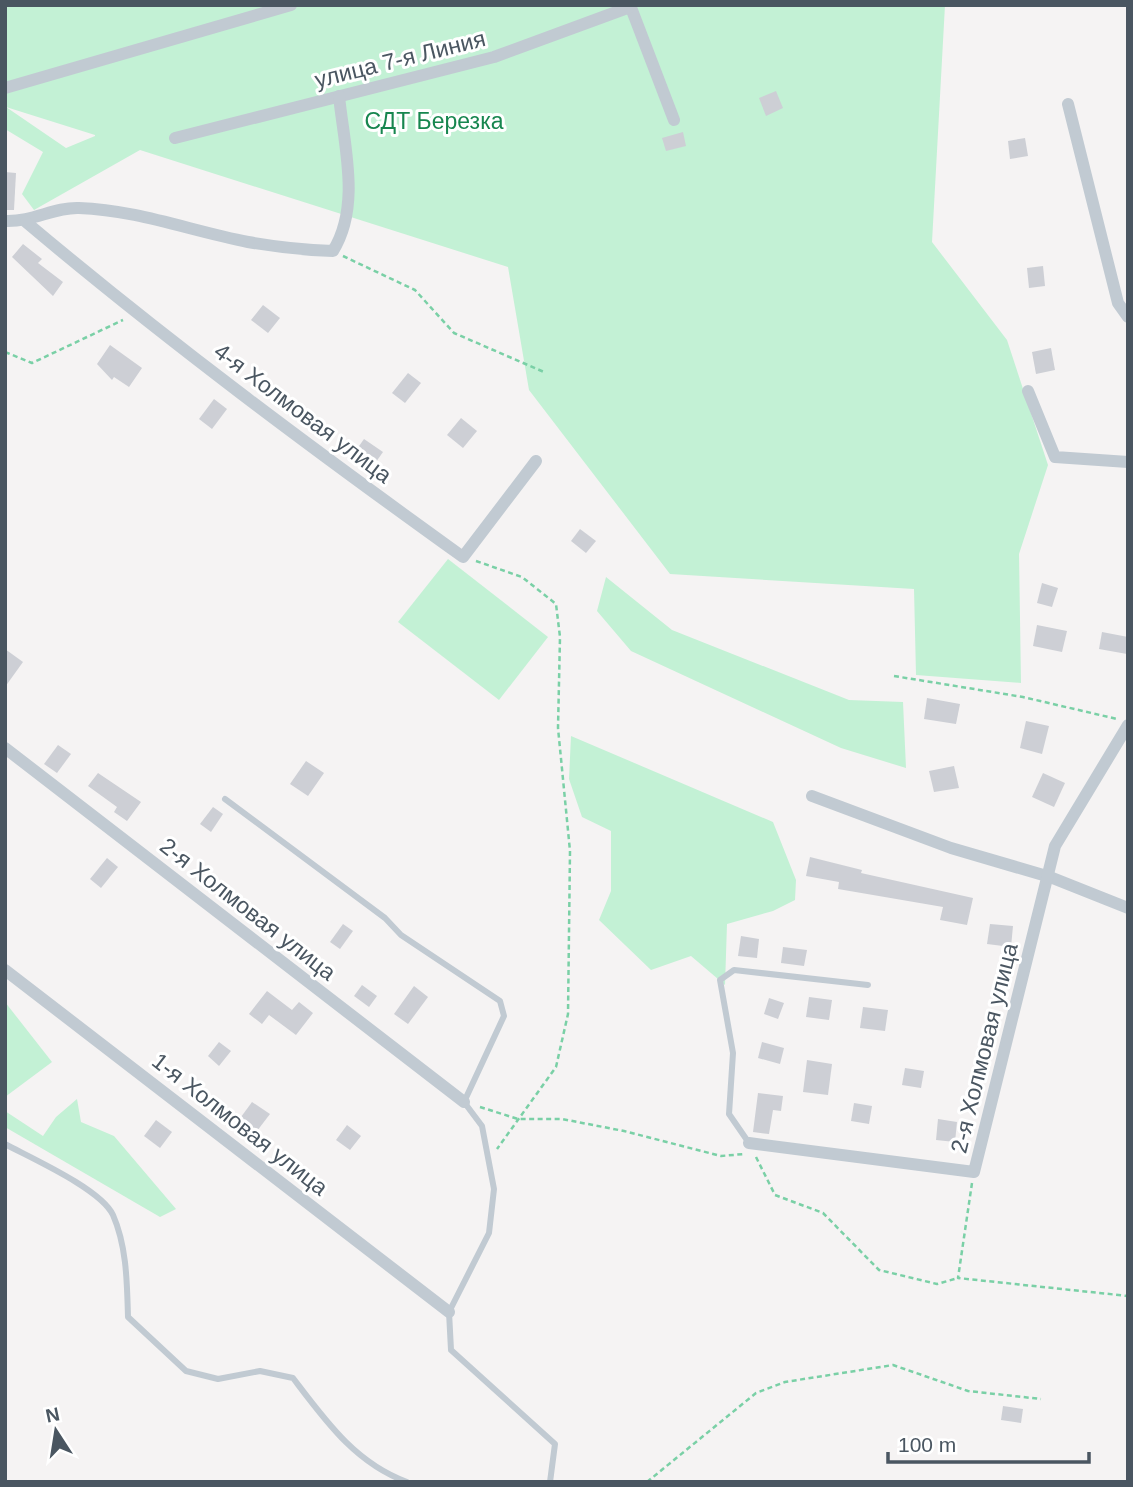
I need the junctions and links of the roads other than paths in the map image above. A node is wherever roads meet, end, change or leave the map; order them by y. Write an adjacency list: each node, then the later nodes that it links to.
1 (291, 5): 3 (street)
2 (630, 6): 4 (street, улица 7-я Линия); 6 (street)
3 (5, 88)
4 (339, 96): 7 (street, улица 7-я Линия); 9 (street)
5 (1068, 104): 10 (street)
6 (674, 120)
7 (175, 138)
8 (5, 221): 9 (street)
9 (26, 222): 12 (street, 4-я Холмовая улица)
10 (1128, 317)
11 (1028, 391): 13 (street)
12 (536, 461)
13 (1128, 462)
14 (1128, 723): 18 (street, 2-я Холмовая улица)
15 (5, 748): 22 (street, 2-я Холмовая улица)
16 (811, 796): 18 (street)
17 (225, 799): 22 (lane)
18 (1050, 877): 19 (street); 23 (street, 2-я Холмовая улица)
19 (1128, 908)
20 (5, 970): 25 (street, 1-я Холмовая улица)
21 (868, 985): 23 (lane)
22 (464, 1102): 25 (lane)
23 (749, 1143)
24 (5, 1144): 26 (lane)
25 (449, 1312): 27 (lane)
26 (407, 1482)
27 (550, 1482)

